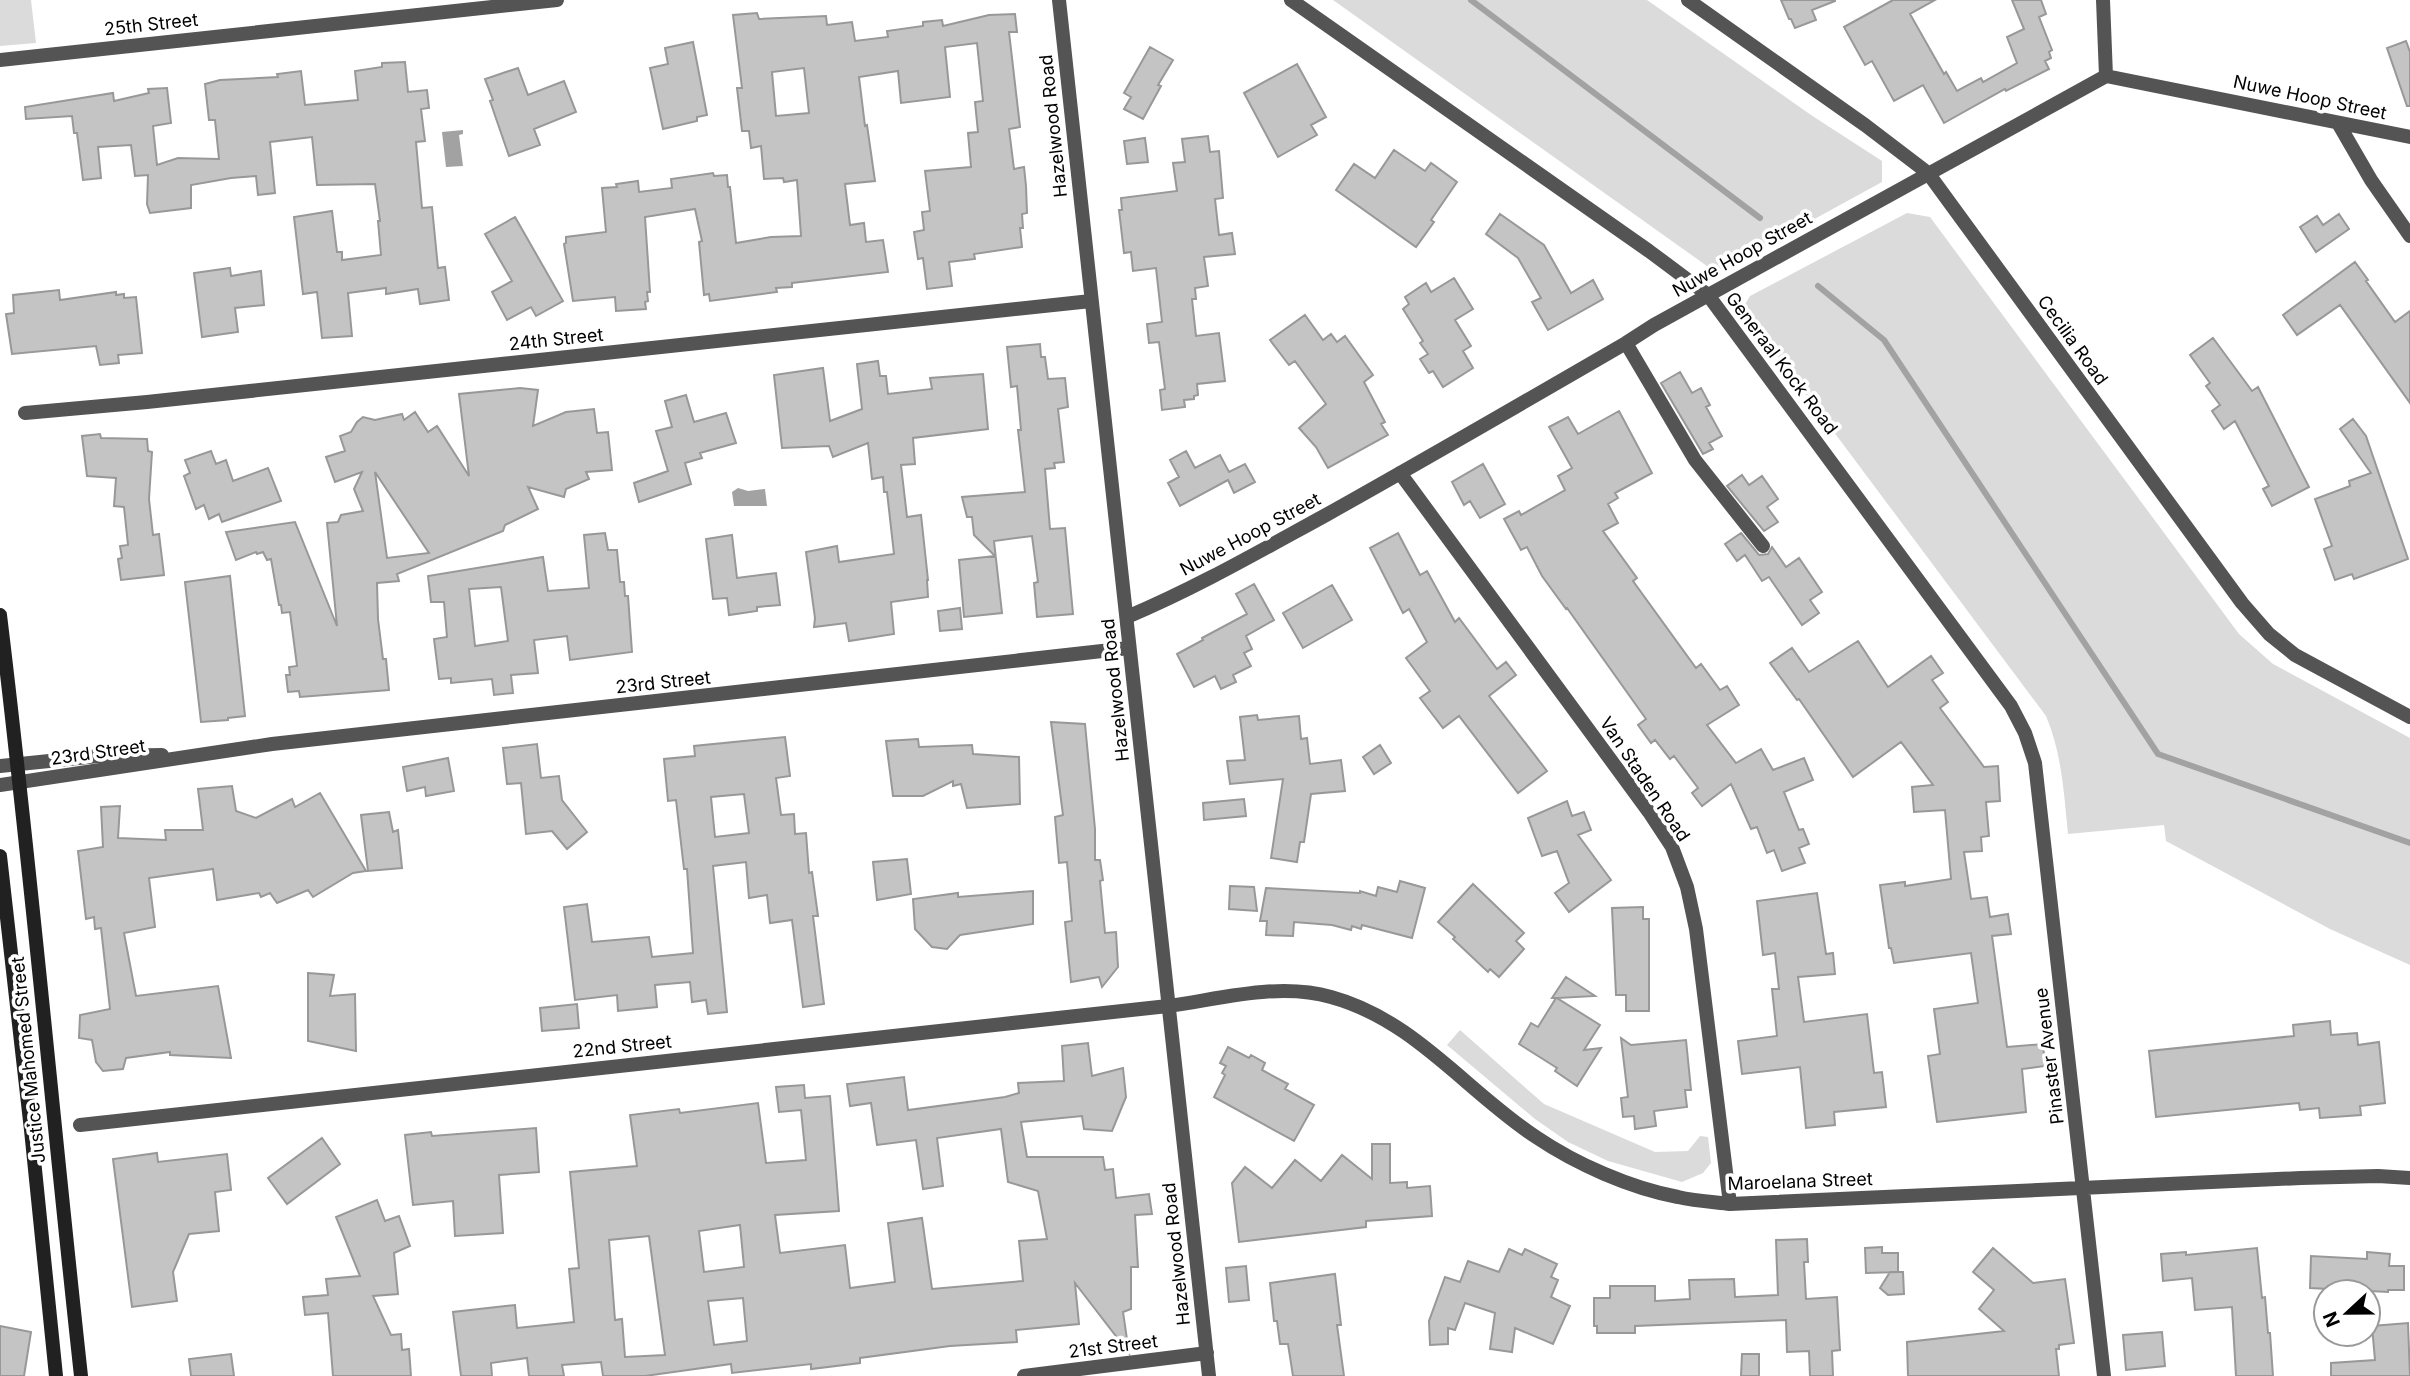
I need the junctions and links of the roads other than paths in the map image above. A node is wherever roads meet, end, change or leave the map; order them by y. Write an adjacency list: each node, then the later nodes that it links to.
1 (557, 0): 6 (street, 25th Street)
2 (1059, 0): 13 (street, Hazelwood Road)
3 (1291, 0): 12 (street, Generaal Kock Road)
4 (1688, 0): 10 (street, Cecilia Road)
5 (2103, 0): 7 (street)
6 (0, 60)
7 (2106, 76): 8 (street, Nuwe Hoop Street); 10 (street, Nuwe Hoop Street)
8 (2338, 123): 9 (street, Nuwe Hoop Street); 11 (street)
9 (2410, 137)
10 (1928, 173): 12 (street, Nuwe Hoop Street); 21 (street, Cecilia Road)
11 (2410, 236)
12 (1707, 295): 14 (street, Nuwe Hoop Street); 22 (street, Generaal Kock Road)
13 (1091, 301): 15 (street, 24th Street); 19 (street, Hazelwood Road)
14 (1626, 343): 16 (street, Nuwe Hoop Street); 17 (street)
15 (25, 413)
16 (1400, 473): 19 (street, Nuwe Hoop Street); 33 (street, Van Staden Road)
17 (1763, 546)
18 (0, 615): 24 (main road, Justice Mahomed Street)
19 (1127, 617): 20 (street, Hazelwood Road)
20 (1129, 648): 23 (street, 23rd Street); 29 (street, Hazelwood Road)
21 (2410, 717)
22 (2025, 733): 32 (street, Pinaster Avenue)
23 (202, 754): 24 (street, 23rd Street); 26 (street, 23rd Street)
24 (18, 763): 25 (street, 23rd Street); 26 (main road, Justice Mahomed Street)
25 (0, 766)
26 (20, 782): 27 (street, 23rd Street); 36 (main road, Justice Mahomed Street)
27 (0, 785)
28 (0, 856): 35 (main road, Justice Mahomed Street)
29 (1168, 1006): 30 (street, 22nd Street); 33 (street, Maroelana Street); 34 (street, Hazelwood Road)
30 (80, 1125)
31 (2410, 1178): 32 (street, Maroelana Street)
32 (2083, 1189): 33 (street, Maroelana Street); 39 (street, Pinaster Avenue)
33 (1730, 1204)
34 (1207, 1353): 37 (street, 21st Street); 38 (street, Hazelwood Road)
35 (56, 1376)
36 (81, 1376)
37 (1024, 1376)
38 (1209, 1376)
39 (2104, 1376)

